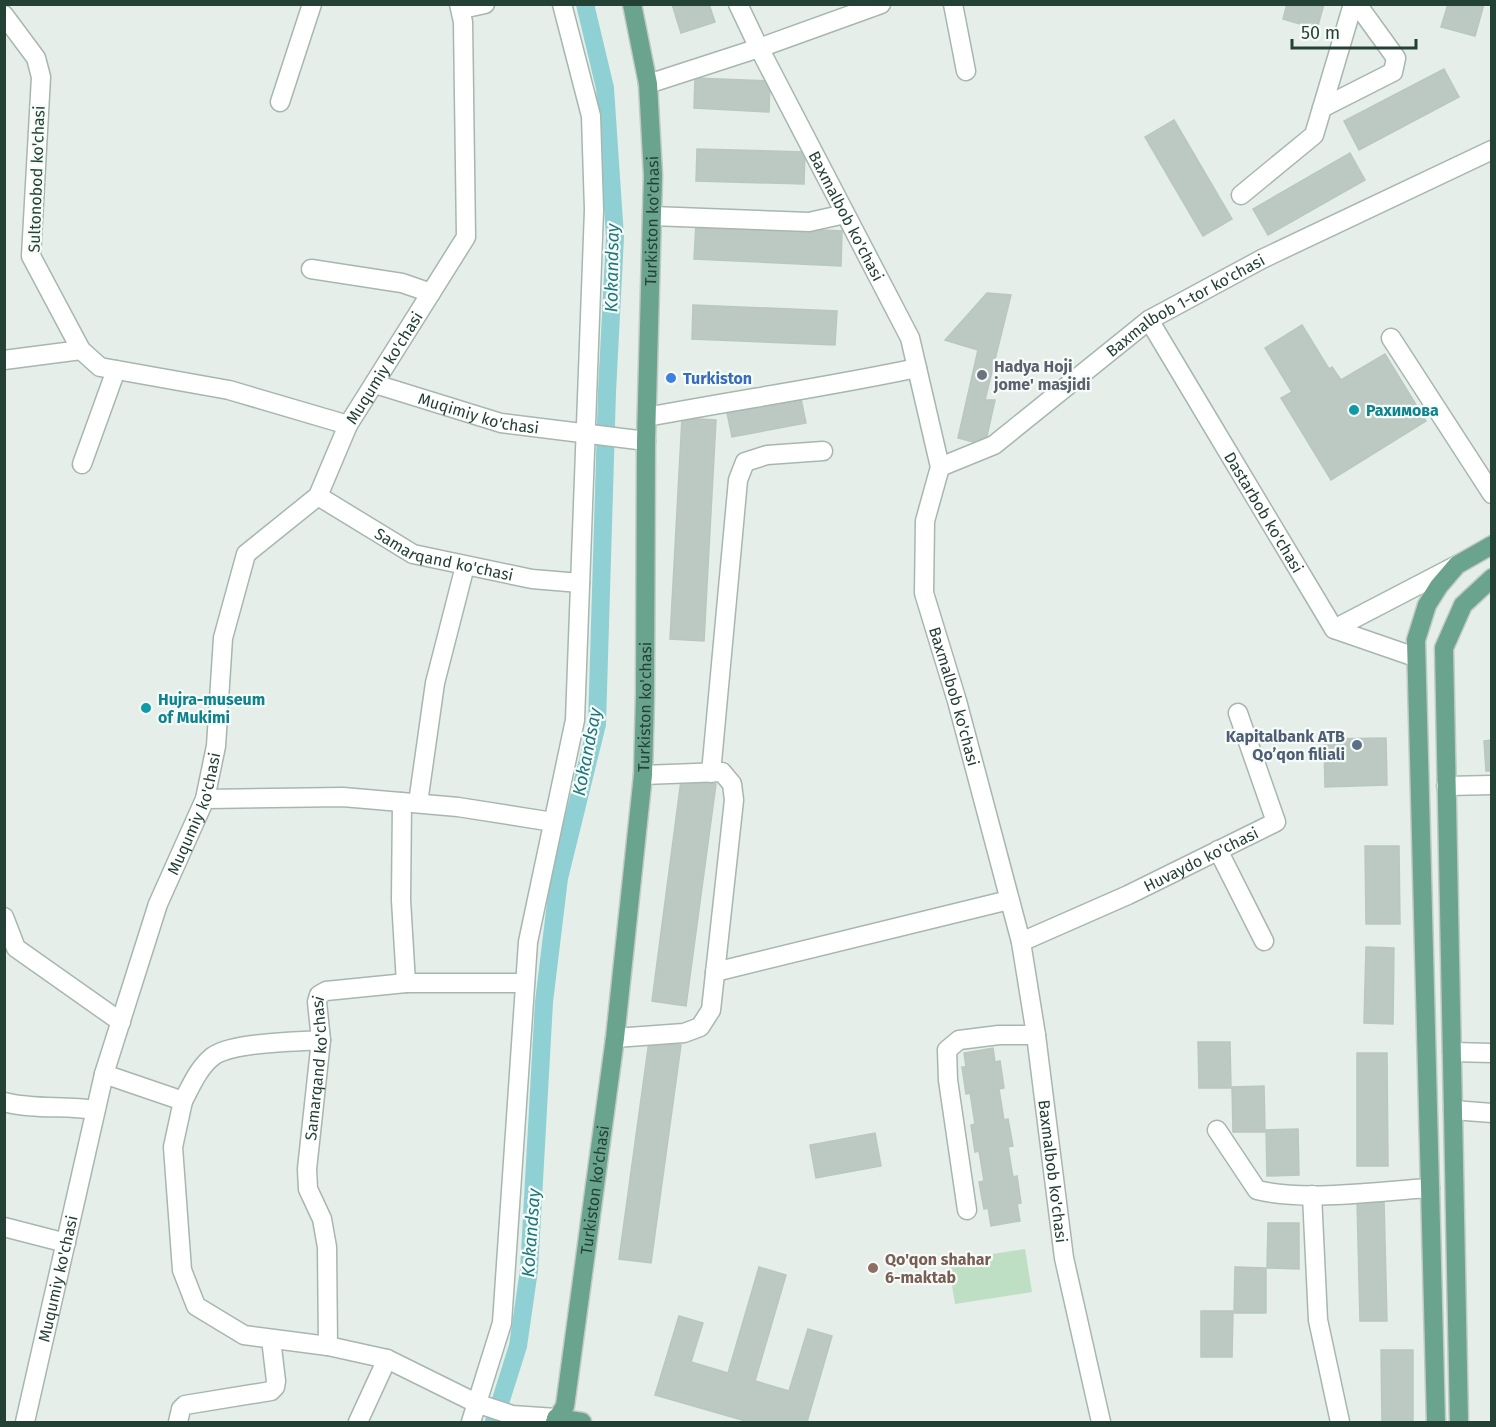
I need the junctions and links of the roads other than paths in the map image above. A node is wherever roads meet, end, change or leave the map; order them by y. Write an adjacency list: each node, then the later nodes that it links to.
1 (15, 4): 11 (street)
2 (312, 4): 15 (street)
3 (485, 4): 10 (street, Muqumiy ko'chasi)
4 (562, 4): 32 (street)
5 (632, 4): 14 (main road, Turkiston ko'chasi)
6 (738, 4): 12 (street, Baxmalbob ko'chasi)
7 (881, 4): 12 (street)
8 (953, 4): 13 (street)
9 (1355, 4): 16 (street); 16 (street)
10 (460, 7): 22 (street, Muqumiy ko'chasi)
11 (4, 15): 25 (street, Sultonobod ko'chasi)
12 (759, 48): 14 (street); 19 (street, Baxmalbob ko'chasi)
13 (966, 71)
14 (648, 84): 20 (main road, Turkiston ko'chasi)
15 (280, 102)
16 (1322, 108): 18 (street)
17 (1491, 150): 23 (street, Baxmalbob 1-tor ko'chasi)
18 (1241, 195)
19 (845, 214): 20 (street); 27 (street, Baxmalbob ko'chasi)
20 (652, 216): 30 (main road, Turkiston ko'chasi)
21 (311, 269): 22 (street)
22 (431, 294): 29 (street, Muqumiy ko'chasi)
23 (1149, 320): 36 (street, Baxmalbob 1-tor ko'chasi); 44 (street, Dastarbob ko'chasi)
24 (1391, 338): 37 (street)
25 (81, 350): 26 (street); 28 (street, Sultonobod ko'chasi)
26 (4, 360)
27 (917, 368): 30 (street); 36 (street, Baxmalbob ko'chasi)
28 (116, 369): 31 (street, Sultonobod ko'chasi); 35 (street)
29 (375, 384): 31 (street, Muqumiy ko'chasi); 32 (street, Muqimiy ko'chasi)
30 (647, 417): 33 (main road, Turkiston ko'chasi)
31 (348, 425): 38 (street, Muqumiy ko'chasi)
32 (586, 434): 33 (street, Muqimiy ko'chasi); 43 (street)
33 (646, 441): 48 (main road, Turkiston ko'chasi)
34 (823, 451): 47 (street)
35 (82, 464)
36 (940, 467): 55 (street, Baxmalbob ko'chasi)
37 (1491, 494)
38 (318, 496): 41 (street, Samarqand ko'chasi); 51 (street, Muqumiy ko'chasi)
39 (1491, 545): 40 (main road)
40 (1457, 565): 44 (street); 45 (main road)
41 (465, 566): 43 (street, Samarqand ko'chasi); 52 (street)
42 (1491, 578): 50 (main road)
43 (580, 583): 53 (street)
44 (1334, 629): 45 (street)
45 (1415, 657): 75 (main road)
46 (1238, 713): 54 (street, Huvaydo ko'chasi)
47 (711, 773): 48 (street); 59 (street)
48 (643, 775): 64 (main road, Turkiston ko'chasi)
49 (1491, 785): 50 (street)
50 (1446, 786): 66 (main road)
51 (206, 799): 52 (street); 62 (street, Muqumiy ko'chasi)
52 (410, 803): 53 (street); 60 (street)
53 (553, 822): 61 (street)
54 (1218, 850): 57 (street); 58 (street, Huvaydo ko'chasi)
55 (1010, 900): 58 (street, Baxmalbob ko'chasi); 59 (street)
56 (4, 917): 62 (street)
57 (1264, 941)
58 (1021, 942): 63 (street, Baxmalbob ko'chasi)
59 (715, 972): 64 (street)
60 (406, 983): 61 (street, Samarqand ko'chasi); 65 (street, Samarqand ko'chasi)
61 (525, 983): 83 (street)
62 (121, 1022): 68 (street, Muqumiy ko'chasi)
63 (1036, 1035): 77 (street); 89 (street, Baxmalbob ko'chasi)
64 (615, 1038): 84 (main road, Turkiston ko'chasi)
65 (321, 1040): 69 (street); 81 (street, Samarqand ko'chasi)
66 (1452, 1052): 67 (street); 72 (main road)
67 (1491, 1053)
68 (104, 1074): 69 (street); 71 (street, Muqumiy ko'chasi)
69 (183, 1101): 80 (street)
70 (4, 1102): 71 (street)
71 (95, 1110): 79 (street, Muqumiy ko'chasi)
72 (1453, 1110): 73 (street); 92 (main road)
73 (1491, 1113)
74 (1217, 1130): 76 (street)
75 (1430, 1188): 76 (street); 91 (main road)
76 (1312, 1195): 90 (street)
77 (967, 1210)
78 (4, 1227): 79 (street)
79 (66, 1242): 85 (street, Muqumiy ko'chasi)
80 (271, 1339): 81 (street); 86 (street)
81 (328, 1346): 82 (street)
82 (387, 1359): 83 (street); 87 (street)
83 (477, 1403): 84 (street); 88 (street)
84 (568, 1418)
85 (25, 1422)
86 (178, 1422)
87 (358, 1422)
88 (471, 1422)
89 (1101, 1422)
90 (1340, 1422)
91 (1436, 1422)
92 (1459, 1422)

